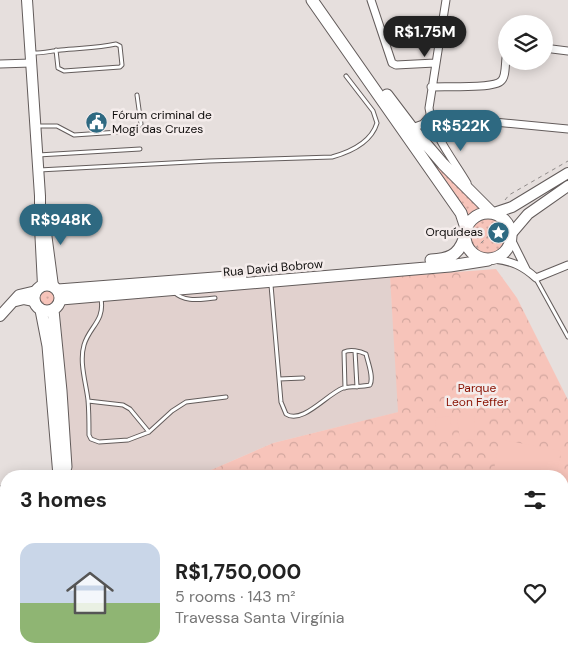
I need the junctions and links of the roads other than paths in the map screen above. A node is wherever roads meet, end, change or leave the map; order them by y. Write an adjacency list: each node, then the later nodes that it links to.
1 (26, 0): 9 (main road)
2 (312, 0): 10 (highway)
3 (318, 0): 10 (highway)
4 (371, 0): 11 (street)
5 (446, 0): 11 (street)
6 (553, 49): 8 (street)
7 (56, 50): 7 (lane); 9 (lane)
8 (568, 51)
9 (31, 58): 12 (street); 18 (main road)
10 (356, 59): 19 (highway); 28 (highway)
11 (435, 63): 15 (street)
12 (0, 64)
13 (505, 70): 15 (street)
14 (346, 76): 23 (lane)
15 (431, 87): 17 (street)
16 (138, 96): 18 (lane)
17 (430, 116): 19 (street); 20 (street); 26 (street)
18 (36, 126): 22 (main road)
19 (412, 128): 26 (highway)
20 (568, 129)
21 (140, 149): 22 (lane)
22 (37, 154): 23 (main road)
23 (38, 170): 36 (main road)
24 (568, 173): 27 (main road)
25 (568, 186): 29 (main road)
26 (474, 196): 27 (highway)
27 (492, 212): 28 (highway, Rua David Bobrow); 29 (highway)
28 (465, 233): 30 (highway); 36 (highway, Rua David Bobrow)
29 (511, 237): 30 (highway); 32 (street)
30 (491, 260): 32 (street); 34 (highway, Rua David Bobrow)
31 (568, 265): 33 (street)
32 (526, 269): 33 (street)
33 (536, 278): 40 (lane)
34 (270, 282): 35 (highway, Rua David Bobrow); 42 (lane)
35 (172, 290): 37 (highway, Rua David Bobrow); 38 (lane)
36 (47, 296): 37 (highway, Rua David Bobrow); 39 (main road); 49 (highway); 50 (highway)
37 (100, 296): 47 (lane)
38 (215, 298)
39 (0, 316)
40 (568, 337)
41 (355, 351): 44 (lane); 44 (lane); 45 (lane)
42 (279, 378): 43 (lane); 45 (lane)
43 (303, 378)
44 (357, 387): 45 (lane)
45 (345, 388)
46 (226, 398): 48 (lane)
47 (88, 401): 48 (lane); 48 (lane)
48 (149, 432)
49 (58, 470)
50 (66, 470)

